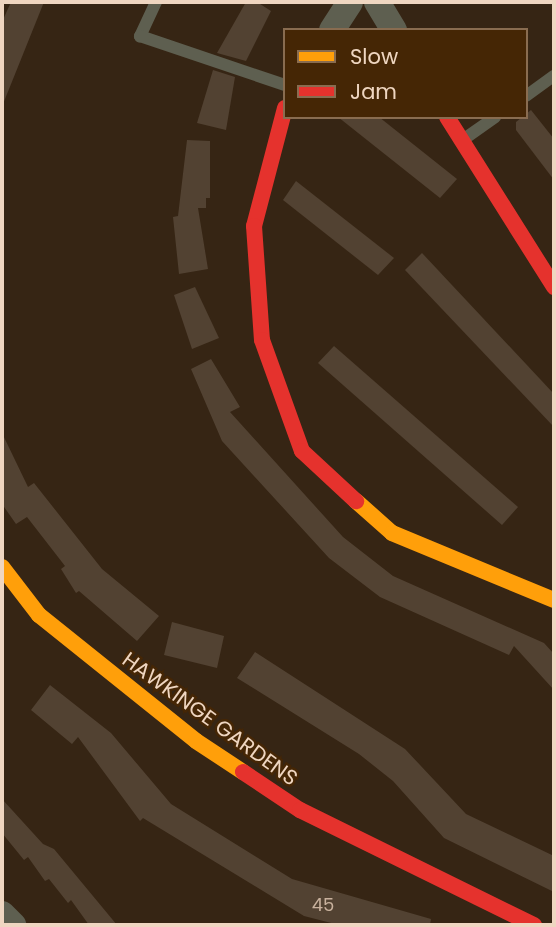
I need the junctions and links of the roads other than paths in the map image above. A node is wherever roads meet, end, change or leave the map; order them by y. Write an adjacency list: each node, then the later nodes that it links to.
1 (156, 2): 7 (lane)
2 (350, 2): 4 (street)
3 (377, 2): 5 (street)
4 (333, 28)
5 (393, 28)
6 (554, 76): 8 (lane)
7 (283, 84)
8 (528, 95)
9 (283, 116): 15 (street)
10 (448, 119): 12 (street)
11 (492, 119): 12 (lane)
12 (461, 141): 13 (street)
13 (554, 287)
14 (5, 576): 18 (street, HAWKINGE GARDENS)
15 (554, 600)
16 (2, 914): 17 (street)
17 (13, 925)
18 (534, 925)

